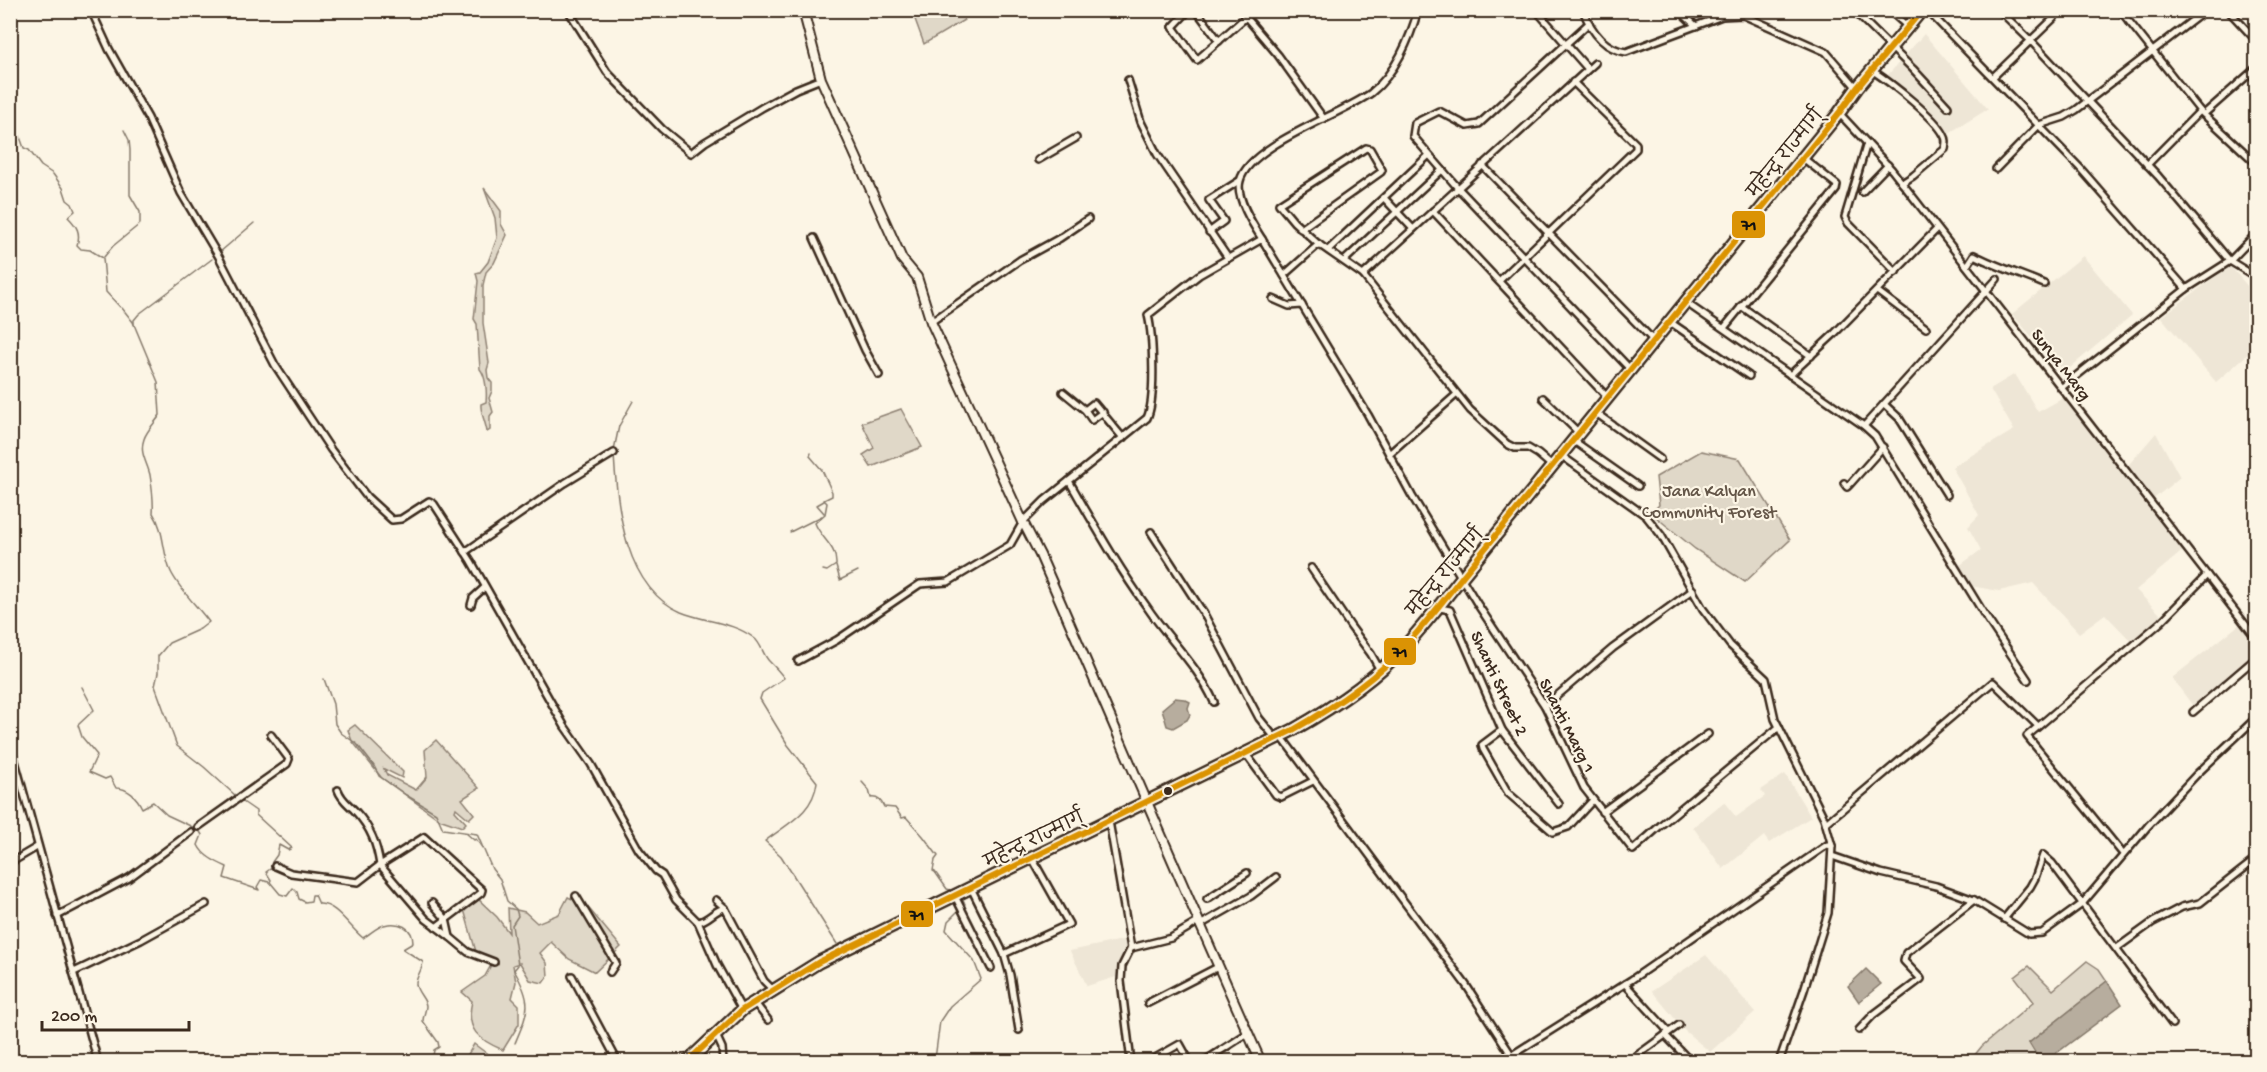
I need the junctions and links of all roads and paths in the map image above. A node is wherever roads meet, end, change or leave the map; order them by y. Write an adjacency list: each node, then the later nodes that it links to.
1 (91, 10): 128 (street)
2 (568, 10): 36 (street)
3 (802, 10): 36 (street)
4 (1189, 10): 26 (street)
5 (1196, 10): 26 (street)
6 (1240, 10): 21 (street)
7 (1418, 10): 44 (street)
8 (1536, 10): 28 (street)
9 (1583, 10): 22 (street)
10 (1679, 10): 23 (street)
11 (1715, 10): 20 (street)
12 (1853, 10): 29 (street)
13 (1889, 10): 24 (street)
14 (1925, 10): 24 (highway, महेन्द्र राज्मार्ग्); 35 (street)
15 (1999, 10): 27 (street)
16 (2054, 10): 27 (street)
17 (2120, 10): 30 (street)
18 (2206, 10): 30 (street)
19 (2228, 10): 25 (street)
20 (1722, 16): 23 (street); 39 (street)
21 (1246, 17): 26 (street); 44 (street)
22 (1589, 23): 23 (street); 28 (street)
23 (1696, 26)
24 (1909, 28): 29 (highway, महेन्द्र राज्मार्ग्)
25 (2254, 38)
26 (1219, 41)
27 (2031, 41): 35 (street); 40 (street)
28 (1566, 45): 33 (street); 48 (street)
29 (1892, 49): 34 (highway, महेन्द्र राज्मार्ग्); 41 (street)
30 (2152, 52): 40 (street); 43 (street)
31 (1594, 63): 33 (street)
32 (2256, 68): 43 (street)
33 (1588, 69): 38 (street)
34 (1873, 71): 39 (highway, महेन्द्र राज्मार्ग्); 58 (street)
35 (1993, 77): 45 (street)
36 (821, 79): 94 (street)
37 (1128, 80): 68 (street)
38 (1573, 82): 52 (street); 69 (street)
39 (1857, 88): 42 (highway, महेन्द्र राज्मार्ग्)
40 (2087, 101): 45 (street); 54 (street)
41 (1948, 108)
42 (1839, 113): 47 (street, Surya Marg); 49 (highway, महेन्द्र राज्मार्ग्)
43 (2202, 113): 51 (street); 54 (street)
44 (1324, 118): 57 (street)
45 (2039, 125): 55 (street); 87 (street)
46 (1076, 138): 50 (street)
47 (1867, 143): 53 (street, Surya Marg); 80 (street)
48 (1430, 155): 56 (street); 61 (street)
49 (1802, 158): 91 (highway, महेन्द्र राज्मार्ग्); 93 (street)
50 (1038, 160)
51 (2256, 164)
52 (1482, 165): 59 (street); 69 (street)
53 (1888, 165): 58 (street, Surya Marg); 60 (street)
54 (2147, 165): 78 (street)
55 (1996, 168)
56 (1442, 170): 59 (street); 63 (street)
57 (1239, 181): 68 (street); 72 (street, Shanti Marg 1)
58 (1902, 183): 67 (street, Surya Marg)
59 (1458, 188): 62 (street); 75 (street)
60 (1862, 192)
61 (1384, 198): 63 (street); 74 (street)
62 (1433, 211): 66 (street); 85 (street)
63 (1397, 212): 66 (street); 77 (street)
64 (1088, 219): 94 (street)
65 (1301, 229): 65 (street); 73 (street)
66 (1413, 229): 82 (street)
67 (1937, 229): 79 (street, Surya Marg); 80 (street)
68 (1209, 232): 76 (street)
69 (1550, 233): 75 (street); 98 (street)
70 (2256, 234): 78 (street)
71 (814, 238): 101 (street)
72 (1262, 239): 76 (street); 81 (street, Shanti Marg 1)
73 (1319, 244): 74 (street); 81 (street)
74 (1328, 250): 77 (street)
75 (1524, 257): 85 (street); 100 (street)
76 (1228, 258): 115 (street)
77 (1345, 260): 82 (street)
78 (2230, 261): 83 (street); 87 (street)
79 (1967, 266): 86 (street); 88 (street, Surya Marg)
80 (1896, 272): 89 (street)
81 (1284, 275): 92 (street, Shanti Marg 1)
82 (1363, 275): 106 (street)
83 (2256, 276)
84 (1997, 279): 88 (street)
85 (1499, 281): 108 (street)
86 (2044, 284)
87 (2186, 289): 104 (street)
88 (1986, 290): 104 (street, Surya Marg); 109 (street)
89 (1877, 291): 97 (street); 99 (street)
90 (1274, 299): 92 (street)
91 (1685, 302): 95 (highway, महेन्द्र राज्मार्ग्); 96 (street)
92 (1302, 305): 118 (street, Shanti Marg 1)
93 (1741, 306): 96 (street); 99 (street)
94 (931, 322): 126 (street)
95 (1670, 322): 98 (highway, महेन्द्र राज्मार्ग्); 103 (street)
96 (1724, 328): 102 (street)
97 (1926, 328)
98 (1654, 341): 100 (highway, महेन्द्र राज्मार्ग्)
99 (1811, 356): 102 (street)
100 (1631, 370): 108 (highway, महेन्द्र राज्मार्ग्)
101 (879, 375)
102 (1790, 375): 113 (street)
103 (1749, 376)
104 (2061, 388): 130 (street, Surya Marg)
105 (1063, 392): 110 (street)
106 (1457, 394): 118 (street); 121 (street)
107 (1543, 398): 114 (street)
108 (1608, 398): 112 (highway, महेन्द्र राज्मार्ग्)
109 (1884, 404): 113 (street); 125 (street)
110 (1085, 410): 111 (street); 111 (street)
111 (1103, 412): 115 (street)
112 (1596, 413): 114 (highway, महेन्द्र राज्मार्ग्); 120 (street)
113 (1864, 426): 116 (street)
114 (1577, 437): 119 (highway, महेन्द्र राज्मार्ग्); 124 (street)
115 (1123, 438): 122 (street)
116 (1883, 447): 123 (street); 140 (street)
117 (614, 453): 128 (street)
118 (1389, 454): 131 (street, Shanti Marg 1)
119 (1562, 456): 121 (highway, महेन्द्र राज्मार्ग्); 133 (street)
120 (1660, 459)
121 (1553, 467): 131 (highway, महेन्द्र राज्मार्ग्)
122 (1069, 481): 126 (street); 141 (street)
123 (1844, 483)
124 (1638, 486)
125 (1947, 495)
126 (1023, 522): 138 (street); 156 (street)
127 (1151, 532): 150 (street)
128 (465, 552): 132 (street)
129 (1311, 568): 139 (street)
130 (2207, 575): 136 (street, Surya Marg); 145 (street)
131 (1462, 577): 135 (highway, महेन्द्र राज्मार्ग्); 142 (street, Shanti Marg 1)
132 (486, 587): 134 (street); 187 (street)
133 (1693, 590): 142 (street); 146 (street)
134 (471, 604)
135 (1436, 608): 139 (highway, महेन्द्र राज्मार्ग्); 147 (street, Shanti Street 2)
136 (2256, 638)
137 (2256, 658): 143 (street)
138 (798, 661)
139 (1380, 670): 150 (highway, महेन्द्र राज्मार्ग्)
140 (2028, 680)
141 (1214, 702)
142 (1545, 706): 155 (street, Shanti Marg 1)
143 (2193, 712)
144 (2256, 718): 165 (street)
145 (2038, 726): 160 (street); 165 (street)
146 (1779, 727): 158 (street, Shanti Marg 1); 160 (street)
147 (1502, 730): 155 (street); 157 (street, Shanti Street 2)
148 (271, 735): 161 (street)
149 (1708, 735): 158 (street)
150 (1279, 738): 152 (highway, महेन्द्र राज्मार्ग्); 153 (street)
151 (10, 743): 164 (street)
152 (1246, 753): 153 (street); 156 (highway, महेन्द्र राज्मार्ग्)
153 (1313, 781): 213 (street)
154 (338, 790): 170 (street)
155 (1593, 800): 158 (street, Shanti Marg 1)
156 (1148, 802): 159 (highway, महेन्द्र राज्मार्ग्); 188 (street)
157 (1559, 804)
158 (1602, 812)
159 (1109, 821): 167 (highway, महेन्द्र राज्मार्ग्); 191 (street)
160 (1826, 824): 163 (street)
161 (198, 827)
162 (191, 832): 184 (street)
163 (1832, 846): 166 (street); 200 (street)
164 (37, 847): 169 (street); 184 (street)
165 (2124, 854): 182 (street)
166 (1832, 856): 179 (street); 226 (street)
167 (1032, 858): 174 (highway, महेन्द्र राज्मार्ग्); 193 (street)
168 (2256, 859): 192 (street)
169 (10, 863)
170 (380, 865): 171 (street); 186 (street); 189 (street)
171 (275, 866)
172 (1247, 873): 178 (street)
173 (1276, 877): 188 (street)
174 (971, 888): 176 (highway, महेन्द्र राज्मार्ग्); 193 (street)
175 (576, 896): 198 (street)
176 (955, 896): 196 (street); 201 (highway, महेन्द्र राज्मार्ग्)
177 (716, 900): 183 (street)
178 (1207, 900)
179 (1974, 900): 185 (street); 209 (street)
180 (432, 903): 186 (street)
181 (206, 904): 197 (street)
182 (2082, 904): 185 (street); 185 (street); 192 (street)
183 (725, 908): 187 (street); 201 (street)
184 (57, 916): 197 (street)
185 (2004, 919)
186 (446, 920): 189 (street); 190 (street)
187 (698, 922): 204 (street)
188 (1199, 924): 191 (street); 195 (street)
189 (436, 927): 190 (street)
190 (450, 937): 194 (street)
191 (1131, 948): 218 (street)
192 (2117, 948): 206 (street)
193 (1004, 954): 208 (street)
194 (494, 962)
195 (1218, 967): 203 (street); 210 (street)
196 (992, 968)
197 (74, 972): 214 (street)
198 (610, 972)
199 (572, 976): 215 (street)
200 (1625, 984): 212 (street); 213 (street)
201 (773, 990): 202 (highway, महेन्द्र राज्मार्ग्)
202 (754, 1001): 204 (highway, महेन्द्र राज्मार्ग्); 205 (street)
203 (1149, 1003)
204 (742, 1010): 211 (highway, महेन्द्र राज्मार्ग्)
205 (768, 1020)
206 (2172, 1024)
207 (1679, 1025): 212 (street)
208 (1019, 1030)
209 (1858, 1030)
210 (1248, 1033): 221 (street); 222 (street)
211 (715, 1034): 216 (highway, महेन्द्र राज्मार्ग्); 217 (street)
212 (1667, 1034): 224 (street); 225 (street)
213 (1512, 1055): 223 (street)
214 (98, 1062)
215 (618, 1062)
216 (687, 1062)
217 (723, 1062)
218 (1131, 1062)
219 (1148, 1062): 220 (street)
220 (1190, 1062)
221 (1203, 1062)
222 (1261, 1062)
223 (1516, 1062)
224 (1628, 1062)
225 (1691, 1062)
226 (1779, 1062)

